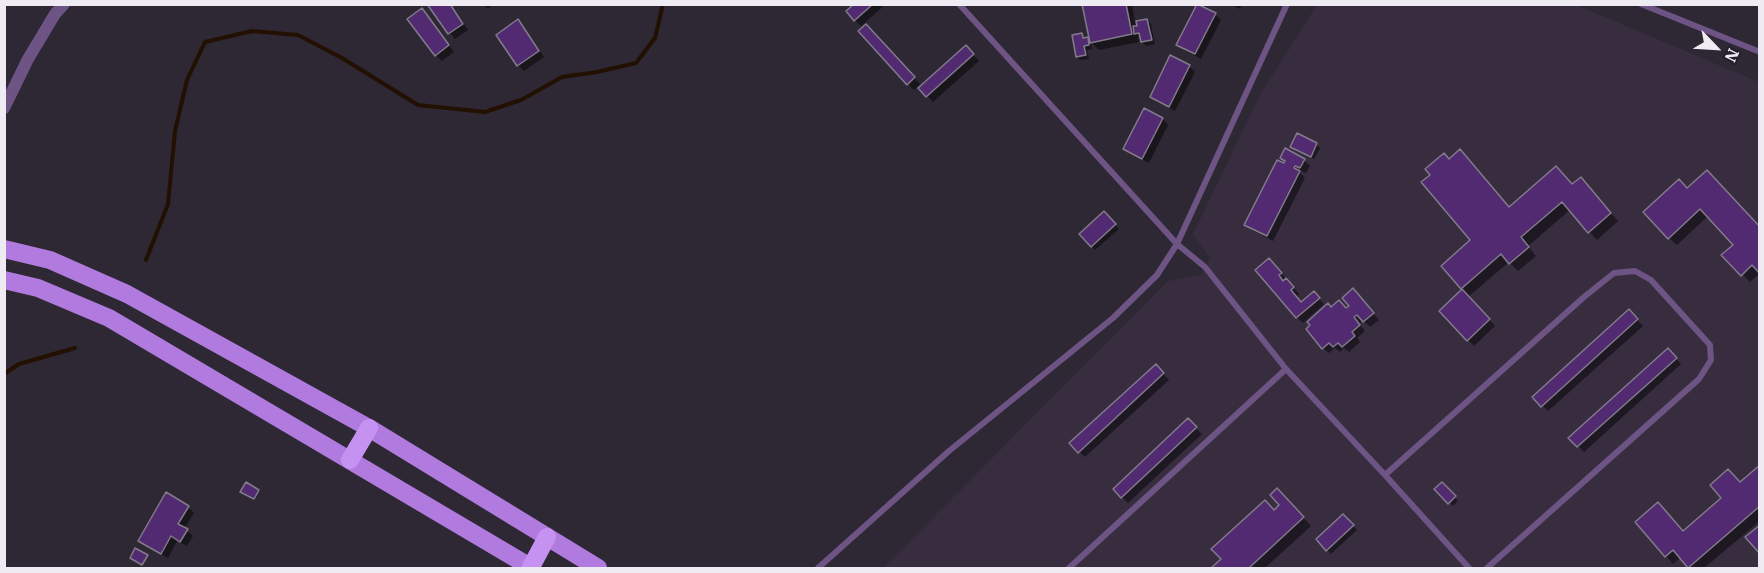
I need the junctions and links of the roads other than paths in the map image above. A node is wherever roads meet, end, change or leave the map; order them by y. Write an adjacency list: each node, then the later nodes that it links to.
1 (64, 4): 6 (street)
2 (959, 4): 7 (lane)
3 (1287, 4): 7 (lane)
4 (1641, 4): 5 (lane)
5 (1760, 52)
6 (4, 108)
7 (1177, 244): 10 (lane); 17 (lane)
8 (4, 249): 11 (main road)
9 (4, 280): 12 (main road)
10 (1286, 369): 13 (lane); 18 (lane)
11 (369, 428): 12 (highway); 14 (main road)
12 (350, 460): 15 (main road)
13 (1385, 475): 19 (lane); 20 (lane)
14 (547, 537): 15 (highway); 16 (main road)
15 (532, 568)
16 (598, 568)
17 (818, 568)
18 (1069, 568)
19 (1468, 568)
20 (1487, 568)

